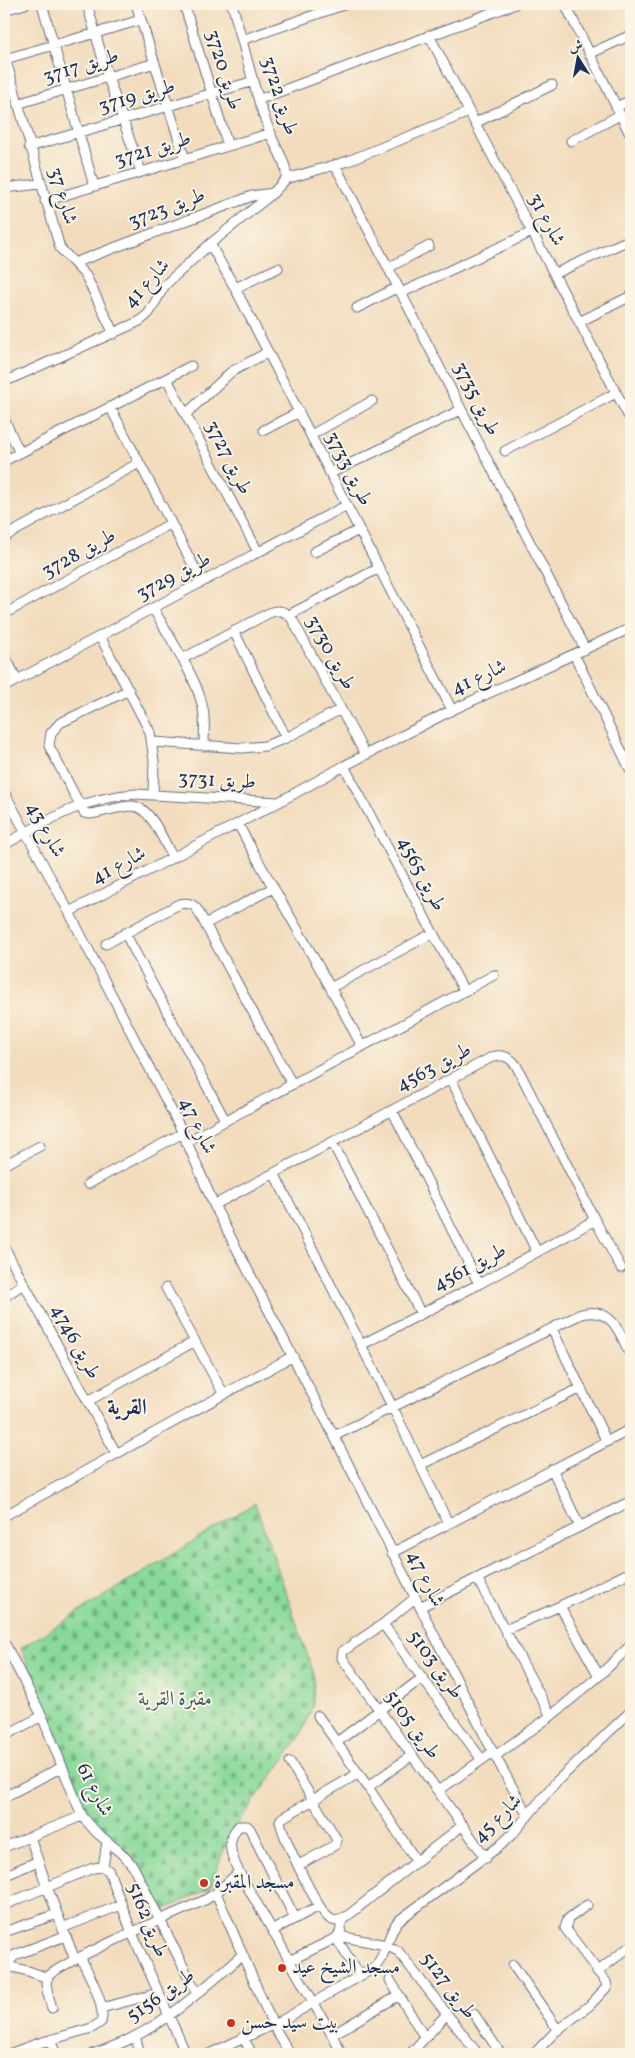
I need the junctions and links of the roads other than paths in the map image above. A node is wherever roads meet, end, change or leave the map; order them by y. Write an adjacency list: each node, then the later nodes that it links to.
1 (25, 4): 11 (street)
2 (42, 4): 17 (street)
3 (87, 4): 13 (street)
4 (136, 4): 12 (street)
5 (184, 4): 26 (street, طريق 3720)
6 (232, 4): 16 (street, طريق 3722)
7 (346, 4): 16 (street)
8 (514, 4): 10 (street)
9 (565, 4): 18 (street)
10 (498, 6): 15 (street)
11 (4, 10)
12 (141, 20): 13 (street); 20 (street)
13 (95, 33): 17 (street); 22 (street)
14 (631, 34): 18 (street)
15 (429, 35): 27 (street); 32 (street, شارع 31)
16 (242, 40): 23 (street, طريق 3722)
17 (53, 45): 19 (street); 25 (street)
18 (589, 54): 31 (street)
19 (4, 57): 21 (street, شارع 37)
20 (155, 63): 22 (street, طريق 3717); 30 (street)
21 (6, 74): 29 (street, شارع 37)
22 (108, 77): 25 (street, طريق 3717); 33 (street)
23 (254, 81): 26 (street, طريق 3719); 27 (street, طريق 3722)
24 (552, 85): 34 (street)
25 (66, 89): 29 (street, طريق 3717); 35 (street)
26 (212, 94): 30 (street, طريق 3719); 39 (street, طريق 3720)
27 (260, 99): 36 (street, طريق 3722)
28 (631, 100): 31 (street)
29 (17, 104): 40 (street, شارع 37)
30 (168, 106): 33 (street, طريق 3719); 41 (street)
31 (618, 111): 37 (street); 38 (street)
32 (469, 112): 34 (street, شارع 31); 42 (street)
33 (123, 120): 35 (street, طريق 3719); 43 (street)
34 (475, 123): 50 (street, شارع 31)
35 (78, 133): 40 (street, طريق 3719); 46 (street)
36 (271, 133): 39 (street, طريق 3721); 44 (street, طريق 3722)
37 (631, 136)
38 (571, 141)
39 (228, 146): 41 (street, طريق 3721)
40 (29, 147): 45 (street, شارع 37)
41 (185, 159): 43 (street, طريق 3721)
42 (335, 165): 44 (street); 56 (street, طريق 3735)
43 (141, 172): 46 (street, طريق 3721)
44 (286, 179): 48 (street)
45 (40, 184): 47 (street); 49 (street, شارع 37)
46 (94, 186): 49 (street, طريق 3721)
47 (4, 188)
48 (273, 193): 52 (street, شارع 41); 54 (street, طريق 3723)
49 (45, 201): 54 (street, شارع 37)
50 (532, 232): 57 (street, شارع 31); 59 (street)
51 (631, 238): 57 (street)
52 (210, 244): 58 (street, طريق 3733); 63 (street, شارع 41)
53 (429, 246): 56 (street)
54 (74, 262): 63 (street, شارع 37)
55 (278, 268): 58 (street)
56 (388, 268): 59 (street, طريق 3735)
57 (554, 274): 62 (street, شارع 31)
58 (235, 288): 64 (street, طريق 3733)
59 (399, 290): 61 (street); 71 (street, طريق 3735)
60 (631, 296): 62 (street)
61 (357, 308)
62 (579, 322): 68 (street, شارع 31)
63 (114, 334): 67 (street, شارع 41)
64 (268, 352): 72 (street, طريق 3733); 73 (street)
65 (191, 366): 66 (street)
66 (167, 379): 70 (street); 73 (street, طريق 3727)
67 (4, 382)
68 (616, 393): 75 (street, شارع 31); 78 (street)
69 (372, 401): 77 (street)
70 (110, 408): 79 (street); 81 (street)
71 (461, 410): 82 (street); 97 (street, طريق 3735)
72 (299, 412): 76 (street); 77 (street, طريق 3733)
73 (186, 414): 87 (street, طريق 3727)
74 (4, 419): 79 (street)
75 (631, 421)
76 (264, 430)
77 (311, 435): 82 (street, طريق 3733)
78 (506, 451)
79 (20, 453): 80 (street)
80 (4, 461)
81 (139, 463): 84 (street); 86 (street)
82 (331, 473): 83 (street, طريق 3733)
83 (347, 505): 85 (street, طريق 3733); 87 (street, طريق 3729)
84 (170, 524): 90 (street); 92 (street, طريق 3728)
85 (360, 530): 88 (street); 89 (street, طريق 3733)
86 (4, 537)
87 (258, 552): 90 (street, طريق 3729)
88 (314, 552)
89 (379, 568): 93 (street); 105 (street, طريق 3733)
90 (202, 582): 91 (street, طريق 3729)
91 (153, 608): 96 (street, طريق 3729); 100 (street)
92 (4, 614)
93 (289, 615): 95 (street, طريق 3730); 104 (street, طريق 3730)
94 (631, 628): 97 (street, شارع 41)
95 (234, 631): 100 (street, طريق 3730); 106 (street)
96 (100, 636): 101 (street, طريق 3729); 103 (street, طريق 3731)
97 (585, 649): 99 (street, شارع 41)
98 (4, 654): 101 (street)
99 (574, 654): 105 (street, شارع 41); 111 (street)
100 (182, 660): 108 (street)
101 (18, 680): 102 (street, طريق 3729)
102 (4, 687)
103 (128, 690): 107 (street, طريق 3731); 115 (street)
104 (341, 709): 106 (street, طريق 3730); 109 (street, طريق 3730)
105 (452, 710): 109 (street, شارع 41)
106 (286, 738): 108 (street, طريق 3730)
107 (153, 742): 108 (street, طريق 3730); 113 (street, طريق 3731)
108 (204, 746)
109 (365, 754): 110 (street, شارع 41)
110 (346, 769): 114 (street, شارع 41); 124 (street, طريق 4565)
111 (631, 771)
112 (4, 792): 117 (street, شارع 43)
113 (153, 795): 114 (street, طريق 3731); 115 (street, طريق 3731)
114 (279, 802): 116 (street, شارع 41)
115 (79, 805): 117 (street, طريق 3731); 119 (street)
116 (238, 824): 119 (street, شارع 41); 120 (street)
117 (26, 832): 118 (street, طريق 3731); 121 (street, شارع 43)
118 (4, 845)
119 (173, 858): 121 (street, شارع 41)
120 (273, 888): 122 (street); 127 (street)
121 (69, 912): 134 (street, شارع 47)
122 (205, 924): 123 (street); 131 (street)
123 (125, 933): 125 (street); 133 (street)
124 (433, 933): 127 (street); 128 (street, طريق 4565)
125 (106, 944)
126 (494, 975): 128 (street)
127 (332, 987): 129 (street)
128 (464, 991): 129 (street)
129 (362, 1047): 131 (street)
130 (451, 1079): 132 (street, طريق 4563); 141 (street, طريق 4563); 143 (street)
131 (292, 1084): 133 (street)
132 (392, 1110): 135 (street, طريق 4563); 146 (street)
133 (225, 1120): 134 (street)
134 (184, 1138): 139 (street); 140 (street, شارع 47)
135 (332, 1142): 138 (street, طريق 4563); 149 (street)
136 (40, 1146): 137 (street)
137 (4, 1165)
138 (274, 1173): 140 (street, طريق 4563); 152 (street)
139 (88, 1184)
140 (214, 1205): 153 (street, شارع 47)
141 (595, 1220): 143 (street, طريق 4561); 144 (street, طريق 4563)
142 (4, 1248): 145 (street, طريق 4746)
143 (537, 1252): 146 (street, طريق 4561)
144 (621, 1268)
145 (24, 1284): 148 (street); 157 (street, طريق 4746)
146 (479, 1284): 149 (street, طريق 4561)
147 (166, 1288): 151 (street)
148 (4, 1298)
149 (421, 1314): 152 (street, طريق 4561)
150 (552, 1329): 154 (street); 155 (street); 158 (street)
151 (195, 1341): 156 (street); 157 (street)
152 (361, 1345): 158 (street)
153 (293, 1356): 156 (street); 160 (street, شارع 47)
154 (631, 1356)
155 (581, 1388): 161 (street); 163 (street)
156 (224, 1395): 162 (street)
157 (88, 1401): 162 (street, طريق 4746)
158 (393, 1408): 160 (street); 163 (street)
159 (631, 1428): 161 (street)
160 (334, 1436): 169 (street, شارع 47)
161 (606, 1440): 164 (street)
162 (116, 1453): 166 (street)
163 (420, 1465): 167 (street)
164 (552, 1468): 167 (street); 168 (street)
165 (631, 1501): 168 (street)
166 (4, 1516)
167 (448, 1523): 169 (street)
168 (580, 1526): 171 (street)
169 (392, 1553): 172 (street, شارع 47)
170 (631, 1572): 173 (street)
171 (476, 1578): 174 (street); 176 (street)
172 (415, 1598): 174 (street, شارع 47); 175 (street, طريق 5103)
173 (560, 1606): 176 (street); 179 (street)
174 (420, 1607): 188 (street, شارع 47)
175 (383, 1624): 180 (street, طريق 5103); 181 (street, طريق 5105)
176 (505, 1630): 185 (street)
177 (4, 1642): 183 (street, شارع 61)
178 (631, 1645): 179 (street)
179 (599, 1676): 185 (street)
180 (422, 1678): 181 (street); 190 (street, طريق 5103)
181 (380, 1710): 187 (street); 189 (street, طريق 5105)
182 (631, 1711): 199 (street, شارع 45)
183 (42, 1716): 186 (street); 192 (street, شارع 61)
184 (318, 1716): 187 (street)
185 (551, 1716): 188 (street)
186 (4, 1736)
187 (337, 1742): 193 (street)
188 (494, 1754): 190 (street); 199 (street, شارع 47)
189 (412, 1755): 194 (street); 195 (street, طريق 5105)
190 (482, 1760): 195 (street)
191 (290, 1762): 197 (street)
192 (62, 1767): 196 (street); 198 (street, شارع 61)
193 (359, 1773): 194 (street); 197 (street)
194 (368, 1787): 206 (street)
195 (438, 1791): 200 (street, طريق 5105)
196 (6, 1796)
197 (313, 1800): 207 (street); 207 (street)
198 (82, 1816): 201 (street); 202 (street, شارع 61)
199 (528, 1816): 204 (street, شارع 45)
200 (462, 1825): 204 (street, طريق 5105); 206 (street)
201 (30, 1837): 203 (street); 205 (street, طريق 5156)
202 (106, 1842): 208 (street); 219 (street, شارع 61)
203 (4, 1847)
204 (486, 1858): 226 (street, شارع 45)
205 (38, 1861): 210 (street); 211 (street, طريق 5156)
206 (417, 1862): 220 (street)
207 (299, 1865): 215 (street)
208 (103, 1867): 211 (street); 214 (street, طريق 5162)
209 (239, 1872): 212 (street); 218 (street); 221 (street)
210 (4, 1876)
211 (47, 1887): 213 (street); 217 (street, طريق 5156)
212 (216, 1893): 219 (street); 229 (street)
213 (4, 1905)
214 (121, 1905): 223 (street); 224 (street, طريق 5162)
215 (319, 1906): 218 (street); 220 (street)
216 (588, 1906): 234 (street)
217 (57, 1914): 222 (street); 223 (street, طريق 5156)
218 (295, 1918): 221 (street)
219 (161, 1920): 224 (street); 240 (street, شارع 61)
220 (342, 1920): 225 (street)
221 (273, 1930): 231 (street)
222 (4, 1932)
223 (63, 1932): 230 (street, طريق 5156); 233 (street)
224 (132, 1933): 230 (street); 239 (street, طريق 5162)
225 (337, 1937): 226 (street); 231 (street); 235 (street)
226 (386, 1945): 235 (street, شارع 45); 245 (street, طريق 5127)
227 (628, 1948): 234 (street)
228 (4, 1954): 233 (street)
229 (242, 1955): 240 (street, طريق 5156); 248 (street)
230 (77, 1959): 237 (street); 244 (street, طريق 5156)
231 (291, 1960): 242 (street)
232 (514, 1965): 249 (street)
233 (8, 1966): 236 (street); 237 (street)
234 (597, 1972): 249 (street)
235 (360, 1976): 242 (street, شارع 45)
236 (4, 1978)
237 (48, 1978): 243 (street)
238 (390, 1980): 241 (street)
239 (159, 1993): 244 (street); 247 (street, طريق 5162)
240 (197, 1994): 247 (street, طريق 5156)
241 (398, 1996): 250 (street); 253 (street)
242 (314, 2004): 248 (street, شارع 45); 250 (street)
243 (52, 2008)
244 (101, 2008): 254 (street, طريق 5156)
245 (447, 2014): 253 (street); 266 (street, طريق 5127)
246 (474, 2014): 267 (street)
247 (169, 2017): 251 (street, طريق 5156); 260 (street, طريق 5162)
248 (273, 2025): 252 (street, شارع 45); 263 (street)
249 (558, 2030): 268 (street)
250 (332, 2035): 264 (street)
251 (135, 2036): 255 (street, طريق 5156); 259 (street)
252 (243, 2037): 261 (street, شارع 45); 262 (street)
253 (424, 2038): 265 (street)
254 (50, 2040): 256 (street, طريق 5156); 257 (street)
255 (109, 2052): 258 (street, طريق 5156)
256 (9, 2054)
257 (56, 2054)
258 (92, 2054)
259 (140, 2054)
260 (186, 2054)
261 (209, 2054)
262 (252, 2054)
263 (290, 2054)
264 (342, 2054)
265 (410, 2054)
266 (478, 2054)
267 (501, 2054)
268 (534, 2054)

